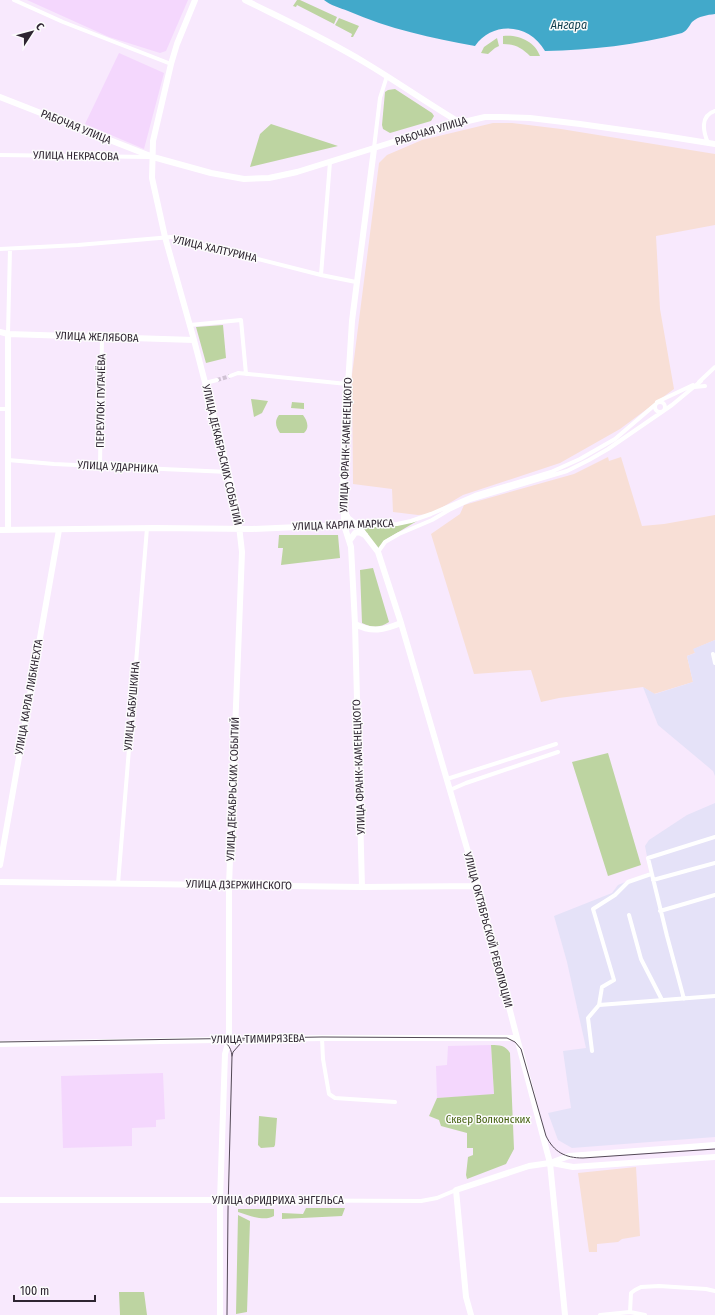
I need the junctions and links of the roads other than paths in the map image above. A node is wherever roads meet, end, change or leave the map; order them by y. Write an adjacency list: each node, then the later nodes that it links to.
1 (14, 0): 4 (street)
2 (196, 0): 4 (main road)
3 (245, 0): 5 (main road)
4 (171, 64): 13 (main road)
5 (387, 76): 8 (main road); 11 (street, УЛИЦА ФРАНК-КАМЕНЕЦКОГО)
6 (0, 97): 13 (main road, РАБОЧАЯ УЛИЦА)
7 (715, 111): 9 (street)
8 (459, 122): 9 (main road, РАБОЧАЯ УЛИЦА); 11 (main road, РАБОЧАЯ УЛИЦА)
9 (708, 143): 10 (main road, РАБОЧАЯ УЛИЦА)
10 (715, 144)
11 (374, 149): 14 (main road, РАБОЧАЯ УЛИЦА); 19 (main road, УЛИЦА ФРАНК-КАМЕНЕЦКОГО)
12 (0, 155): 13 (street, УЛИЦА НЕКРАСОВА)
13 (153, 157): 14 (main road, РАБОЧАЯ УЛИЦА); 15 (main road)
14 (330, 162): 18 (street)
15 (165, 237): 17 (street, УЛИЦА ХАЛТУРИНА); 18 (street, УЛИЦА ХАЛТУРИНА); 20 (main road)
16 (0, 249): 17 (street, УЛИЦА ХАЛТУРИНА)
17 (10, 249): 22 (street)
18 (321, 275): 19 (street, УЛИЦА ХАЛТУРИНА)
19 (356, 282): 31 (main road, УЛИЦА ФРАНК-КАМЕНЕЦКОГО)
20 (190, 325): 24 (main road); 26 (street)
21 (0, 332): 22 (main road, УЛИЦА ЖЕЛЯБОВА)
22 (8, 334): 23 (main road, УЛИЦА ЖЕЛЯБОВА); 36 (main road)
23 (102, 336): 24 (main road, УЛИЦА ЖЕЛЯБОВА); 39 (street, ПЕРЕУЛОК ПУГАЧЁВА)
24 (194, 340): 30 (main road, УЛИЦА ДЕКАБРЬСКИХ СОБЫТИЙ)
25 (715, 367): 29 (street)
26 (246, 374): 27 (street); 31 (street)
27 (230, 376)
28 (217, 380): 30 (street)
29 (701, 381): 33 (street); 34 (street, УЛИЦА КАРЛА МАРКСА)
30 (205, 383): 40 (main road, УЛИЦА ДЕКАБРЬСКИХ СОБЫТИЙ)
31 (347, 384): 41 (main road, УЛИЦА ФРАНК-КАМЕНЕЦКОГО)
32 (705, 386): 33 (street)
33 (694, 387): 37 (street)
34 (657, 403): 37 (street); 37 (street); 43 (street, УЛИЦА КАРЛА МАРКСА)
35 (0, 409): 36 (street)
36 (8, 409): 38 (main road)
37 (663, 411): 51 (street)
38 (8, 460): 39 (street, УЛИЦА УДАРНИКА); 47 (main road)
39 (100, 466): 40 (street, УЛИЦА УДАРНИКА)
40 (228, 472): 45 (main road, УЛИЦА ДЕКАБРЬСКИХ СОБЫТИЙ)
41 (344, 510): 42 (main road, УЛИЦА ФРАНК-КАМЕНЕЦКОГО); 43 (main road, УЛИЦА ОКТЯБРЬСКОЙ РЕВОЛЮЦИИ)
42 (344, 525): 43 (main road, УЛИЦА КАРЛА МАРКСА); 45 (main road, УЛИЦА КАРЛА МАРКСА); 50 (main road, УЛИЦА ФРАНК-КАМЕНЕЦКОГО)
43 (358, 526): 49 (main road, УЛИЦА ОКТЯБРЬСКОЙ РЕВОЛЮЦИИ)
44 (146, 528): 45 (main road, УЛИЦА КАРЛА МАРКСА); 48 (main road, УЛИЦА КАРЛА МАРКСА); 66 (street, УЛИЦА БАБУШКИНА)
45 (240, 529): 67 (main road, УЛИЦА ДЕКАБРЬСКИХ СОБЫТИЙ)
46 (0, 530): 47 (main road, УЛИЦА КАРЛА МАРКСА)
47 (8, 530): 48 (main road, УЛИЦА КАРЛА МАРКСА)
48 (60, 530): 62 (main road, УЛИЦА КАРЛА ЛИБКНЕХТА)
49 (365, 535): 50 (main road); 51 (main road, УЛИЦА ОКТЯБРЬСКОЙ РЕВОЛЮЦИИ)
50 (350, 540): 53 (main road, УЛИЦА ФРАНК-КАМЕНЕЦКОГО)
51 (378, 552): 52 (main road, УЛИЦА ОКТЯБРЬСКОЙ РЕВОЛЮЦИИ)
52 (401, 623): 53 (main road); 58 (main road, УЛИЦА ОКТЯБРЬСКОЙ РЕВОЛЮЦИИ)
53 (355, 624): 69 (main road, УЛИЦА ФРАНК-КАМЕНЕЦКОГО)
54 (713, 654): 55 (street)
55 (715, 663)
56 (556, 744): 58 (street)
57 (558, 752): 59 (street)
58 (447, 779): 59 (main road, УЛИЦА ОКТЯБРЬСКОЙ РЕВОЛЮЦИИ)
59 (450, 790): 68 (main road, УЛИЦА ОКТЯБРЬСКОЙ РЕВОЛЮЦИИ)
60 (715, 838): 64 (street)
61 (715, 863): 64 (street)
62 (0, 865)
63 (651, 874): 76 (street)
64 (653, 880): 71 (street)
65 (0, 882): 66 (main road, УЛИЦА ДЗЕРЖИНСКОГО)
66 (118, 884): 67 (main road, УЛИЦА ДЗЕРЖИНСКОГО)
67 (230, 885): 69 (main road, УЛИЦА ДЗЕРЖИНСКОГО); 79 (main road, УЛИЦА ДЕКАБРЬСКИХ СОБЫТИЙ)
68 (478, 886): 69 (main road, УЛИЦА ДЗЕРЖИНСКОГО); 78 (main road, УЛИЦА ОКТЯБРЬСКОЙ РЕВОЛЮЦИИ)
69 (362, 887)
70 (715, 895): 71 (street)
71 (660, 911): 74 (street)
72 (630, 915): 75 (street)
73 (715, 996): 74 (street)
74 (684, 999): 75 (street)
75 (662, 1000): 76 (street)
76 (599, 1005): 81 (street)
77 (322, 1038): 78 (main road, УЛИЦА ТИМИРЯЗЕВА); 79 (main road, УЛИЦА ТИМИРЯЗЕВА); 82 (street)
78 (517, 1038): 88 (main road, УЛИЦА ОКТЯБРЬСКОЙ РЕВОЛЮЦИИ)
79 (229, 1040): 80 (main road, УЛИЦА ТИМИРЯЗЕВА); 92 (main road, УЛИЦА ДЕКАБРЬСКИХ СОБЫТИЙ)
80 (0, 1044)
81 (592, 1051)
82 (395, 1102)
83 (715, 1145): 84 (main road, УЛИЦА ФРИДРИХА ЭНГЕЛЬСА)
84 (638, 1150): 85 (main road, УЛИЦА ФРИДРИХА ЭНГЕЛЬСА); 87 (main road)
85 (628, 1151): 88 (main road, УЛИЦА ФРИДРИХА ЭНГЕЛЬСА); 89 (main road)
86 (715, 1157): 87 (main road, УЛИЦА ФРИДРИХА ЭНГЕЛЬСА)
87 (639, 1162): 89 (main road, УЛИЦА ФРИДРИХА ЭНГЕЛЬСА)
88 (550, 1163): 89 (main road, УЛИЦА ФРИДРИХА ЭНГЕЛЬСА); 90 (main road, УЛИЦА ФРИДРИХА ЭНГЕЛЬСА); 97 (main road, УЛИЦА ОКТЯБРЬСКОЙ РЕВОЛЮЦИИ)
89 (630, 1163)
90 (456, 1190): 92 (street, УЛИЦА ФРИДРИХА ЭНГЕЛЬСА); 96 (main road)
91 (0, 1200): 92 (main road, УЛИЦА ФРИДРИХА ЭНГЕЛЬСА)
92 (220, 1200): 95 (main road, УЛИЦА ДЕКАБРЬСКИХ СОБЫТИЙ)
93 (715, 1291): 94 (street)
94 (630, 1312): 98 (street); 99 (street)
95 (220, 1315)
96 (471, 1315)
97 (564, 1315)
98 (600, 1315)
99 (645, 1315)

